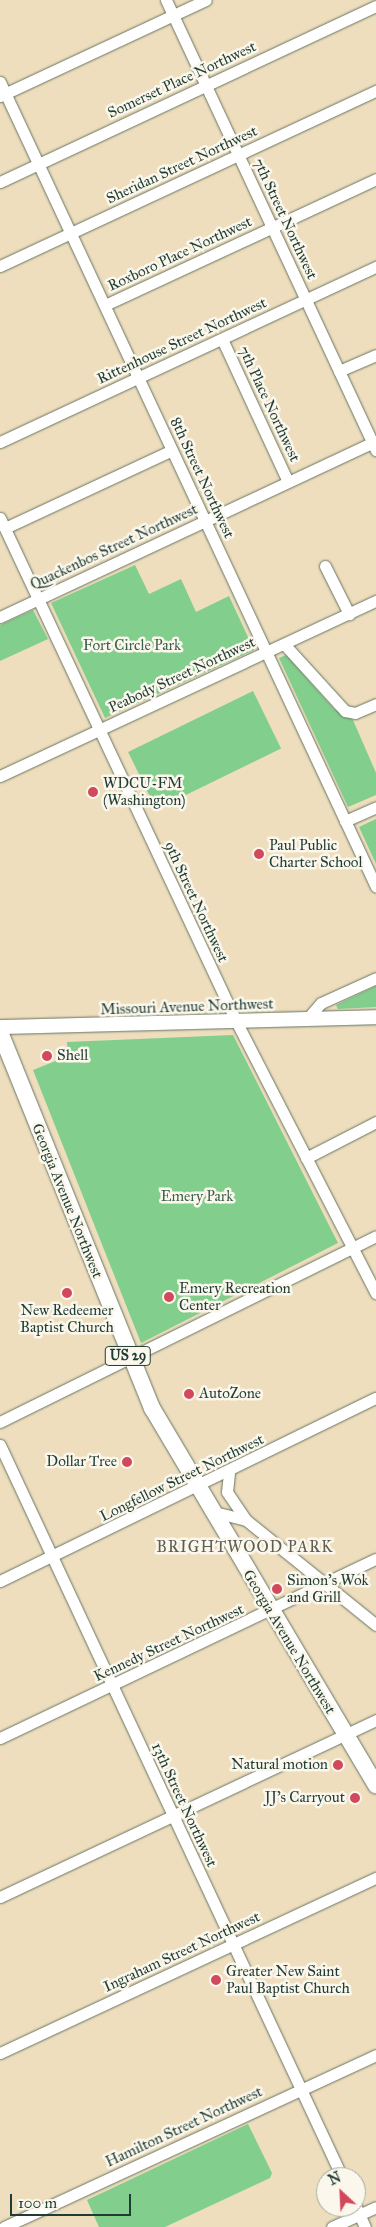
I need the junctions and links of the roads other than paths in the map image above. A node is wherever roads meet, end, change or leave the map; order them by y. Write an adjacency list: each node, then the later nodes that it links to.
1 (166, 0): 4 (street, 7th Street Northwest)
2 (206, 0): 4 (street)
3 (376, 6): 6 (street, Somerset Place Northwest)
4 (173, 15): 6 (street, 7th Street Northwest); 8 (street)
5 (0, 82): 8 (street, 8th Street Northwest)
6 (206, 86): 9 (street, 7th Street Northwest); 10 (street, Somerset Place Northwest)
7 (376, 91): 9 (street, Sheridan Street Northwest)
8 (3, 94): 10 (street, 8th Street Northwest)
9 (238, 155): 13 (street, 7th Street Northwest); 14 (street, Sheridan Street Northwest)
10 (38, 164): 12 (street, Somerset Place Northwest); 14 (street, 8th Street Northwest)
11 (376, 179): 13 (street, Roxboro Place Northwest)
12 (0, 182)
13 (272, 228): 17 (street, 7th Street Northwest); 18 (street, Roxboro Place Northwest)
14 (71, 233): 15 (street, Sheridan Street Northwest); 18 (street, 8th Street Northwest)
15 (0, 266)
16 (376, 267): 17 (street, Rittenhouse Street Northwest)
17 (306, 300): 19 (street, Rittenhouse Street Northwest); 21 (street, 7th Street Northwest)
18 (104, 305): 22 (street, 8th Street Northwest)
19 (222, 339): 22 (street, Rittenhouse Street Northwest); 26 (street, 7th Place Northwest)
20 (376, 355): 21 (street)
21 (339, 371): 24 (street, 7th Street Northwest)
22 (138, 378): 23 (street, Rittenhouse Street Northwest); 25 (street, 8th Street Northwest)
23 (0, 442)
24 (375, 445): 26 (street, Quackenbos Street Northwest)
25 (172, 450): 27 (street, 8th Street Northwest); 28 (street)
26 (288, 482): 27 (street, Quackenbos Street Northwest)
27 (206, 521): 30 (street, Quackenbos Street Northwest); 35 (street, 8th Street Northwest)
28 (2, 523): 30 (street, 9th Street Northwest)
29 (325, 566): 32 (street)
30 (38, 599): 33 (street, Quackenbos Street Northwest); 37 (street, 9th Street Northwest)
31 (376, 601): 32 (street, Peabody Street Northwest)
32 (349, 614): 34 (street, Peabody Street Northwest)
33 (0, 617)
34 (284, 644): 35 (street, Peabody Street Northwest); 36 (street)
35 (266, 652): 37 (street, Peabody Street Northwest); 40 (street, 8th Street Northwest)
36 (376, 704)
37 (99, 730): 38 (street, Peabody Street Northwest); 45 (street, 9th Street Northwest)
38 (0, 776)
39 (376, 807): 40 (street)
40 (345, 821): 41 (street, 8th Street Northwest)
41 (376, 887)
42 (376, 978): 44 (street)
43 (376, 1016): 44 (main road, Missouri Avenue Northwest)
44 (307, 1019): 45 (main road, Missouri Avenue Northwest)
45 (236, 1021): 46 (main road, Missouri Avenue Northwest); 49 (street, 9th Street Northwest)
46 (0, 1027)
47 (0, 1032): 53 (highway, Georgia Avenue Northwest / US 29)
48 (376, 1122): 49 (street)
49 (306, 1158): 51 (street, 9th Street Northwest)
50 (376, 1236): 51 (street)
51 (352, 1248): 52 (street, 9th Street Northwest); 53 (street)
52 (376, 1293)
53 (130, 1361): 55 (street); 58 (highway, Georgia Avenue Northwest / US 29)
54 (376, 1398): 57 (street, Longfellow Street Northwest)
55 (0, 1422)
56 (0, 1445): 61 (street, 13th Street Northwest)
57 (229, 1473): 58 (street, Longfellow Street Northwest); 60 (street)
58 (197, 1489): 59 (highway, Georgia Avenue Northwest / US 29); 61 (street, Longfellow Street Northwest)
59 (210, 1511): 60 (street); 65 (highway, Georgia Avenue Northwest / US 29)
60 (246, 1520): 64 (street)
61 (52, 1557): 63 (street, Longfellow Street Northwest); 67 (street, 13th Street Northwest)
62 (376, 1559): 64 (street, Kennedy Street Northwest)
63 (0, 1581)
64 (326, 1585): 65 (street, Kennedy Street Northwest); 66 (street)
65 (271, 1612): 67 (street, Kennedy Street Northwest); 69 (highway, Georgia Avenue Northwest / US 29)
66 (376, 1625)
67 (112, 1686): 70 (street, Kennedy Street Northwest); 72 (street, 13th Street Northwest)
68 (376, 1720): 69 (street)
69 (346, 1736): 71 (highway, Georgia Avenue Northwest / US 29); 72 (street)
70 (0, 1738)
71 (376, 1786)
72 (173, 1816): 74 (street); 75 (street, 13th Street Northwest)
73 (376, 1878): 75 (street, Ingraham Street Northwest)
74 (0, 1897)
75 (233, 1945): 76 (street, Ingraham Street Northwest); 78 (street, 13th Street Northwest)
76 (0, 2053)
77 (376, 2055): 78 (street, Hamilton Street Northwest)
78 (300, 2090): 79 (street, 13th Street Northwest); 81 (street, Hamilton Street Northwest)
79 (337, 2167)
80 (348, 2217): 82 (street)
81 (4, 2227)
82 (332, 2227)

